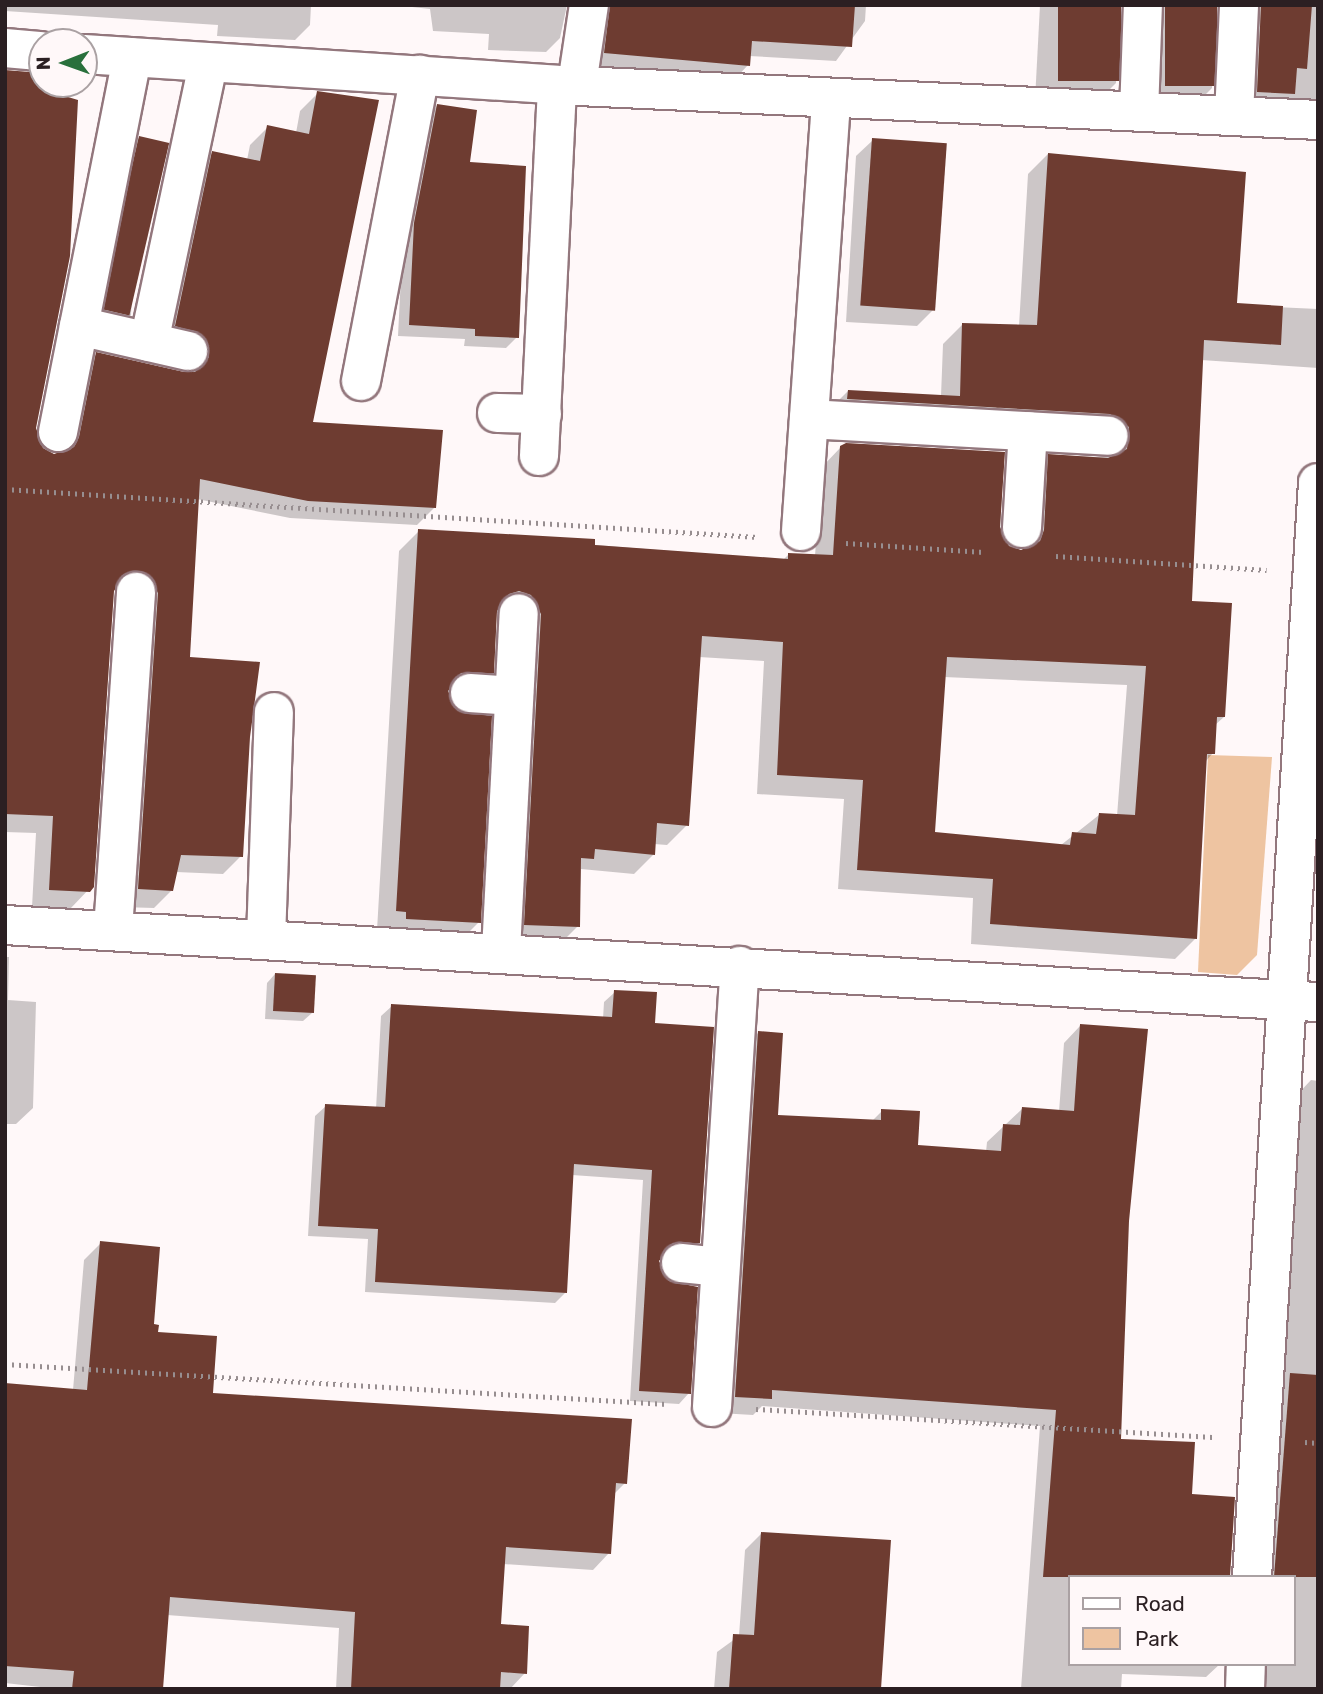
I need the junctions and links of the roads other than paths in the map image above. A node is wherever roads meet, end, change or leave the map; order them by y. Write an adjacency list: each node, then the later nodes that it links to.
1 (589, 5): 10 (street)
2 (1143, 5): 12 (street)
3 (1239, 5): 13 (street)
4 (5, 48): 5 (street)
5 (28, 50)
6 (98, 55): 7 (street)
7 (132, 57): 8 (street); 15 (street)
8 (208, 64): 9 (street); 16 (street)
9 (420, 75): 10 (street); 18 (street)
10 (567, 85): 11 (street); 20 (street)
11 (831, 99): 12 (street); 21 (street)
12 (1139, 112): 13 (street)
13 (1234, 116): 14 (street)
14 (1318, 120)
15 (79, 326): 16 (street); 23 (street)
16 (149, 342): 17 (street)
17 (188, 351)
18 (361, 382)
19 (497, 413): 20 (street)
20 (542, 414): 25 (street)
21 (809, 419): 22 (street); 27 (street)
22 (1028, 431): 24 (street); 28 (street)
23 (58, 432)
24 (1109, 436)
25 (540, 456)
26 (1318, 484): 39 (street)
27 (801, 537)
28 (1032, 542)
29 (136, 592): 35 (street)
30 (519, 613): 32 (street)
31 (470, 693): 32 (street)
32 (514, 696): 37 (street)
33 (274, 712): 36 (street)
34 (5, 925): 35 (street)
35 (113, 930): 36 (street)
36 (266, 939): 37 (street)
37 (501, 951): 38 (street)
38 (740, 966): 39 (street); 41 (street)
39 (1302, 1001): 43 (street)
40 (681, 1263): 41 (street)
41 (719, 1267): 42 (street)
42 (712, 1406)
43 (1252, 1575)
44 (1246, 1666): 45 (street)
45 (1245, 1689)

